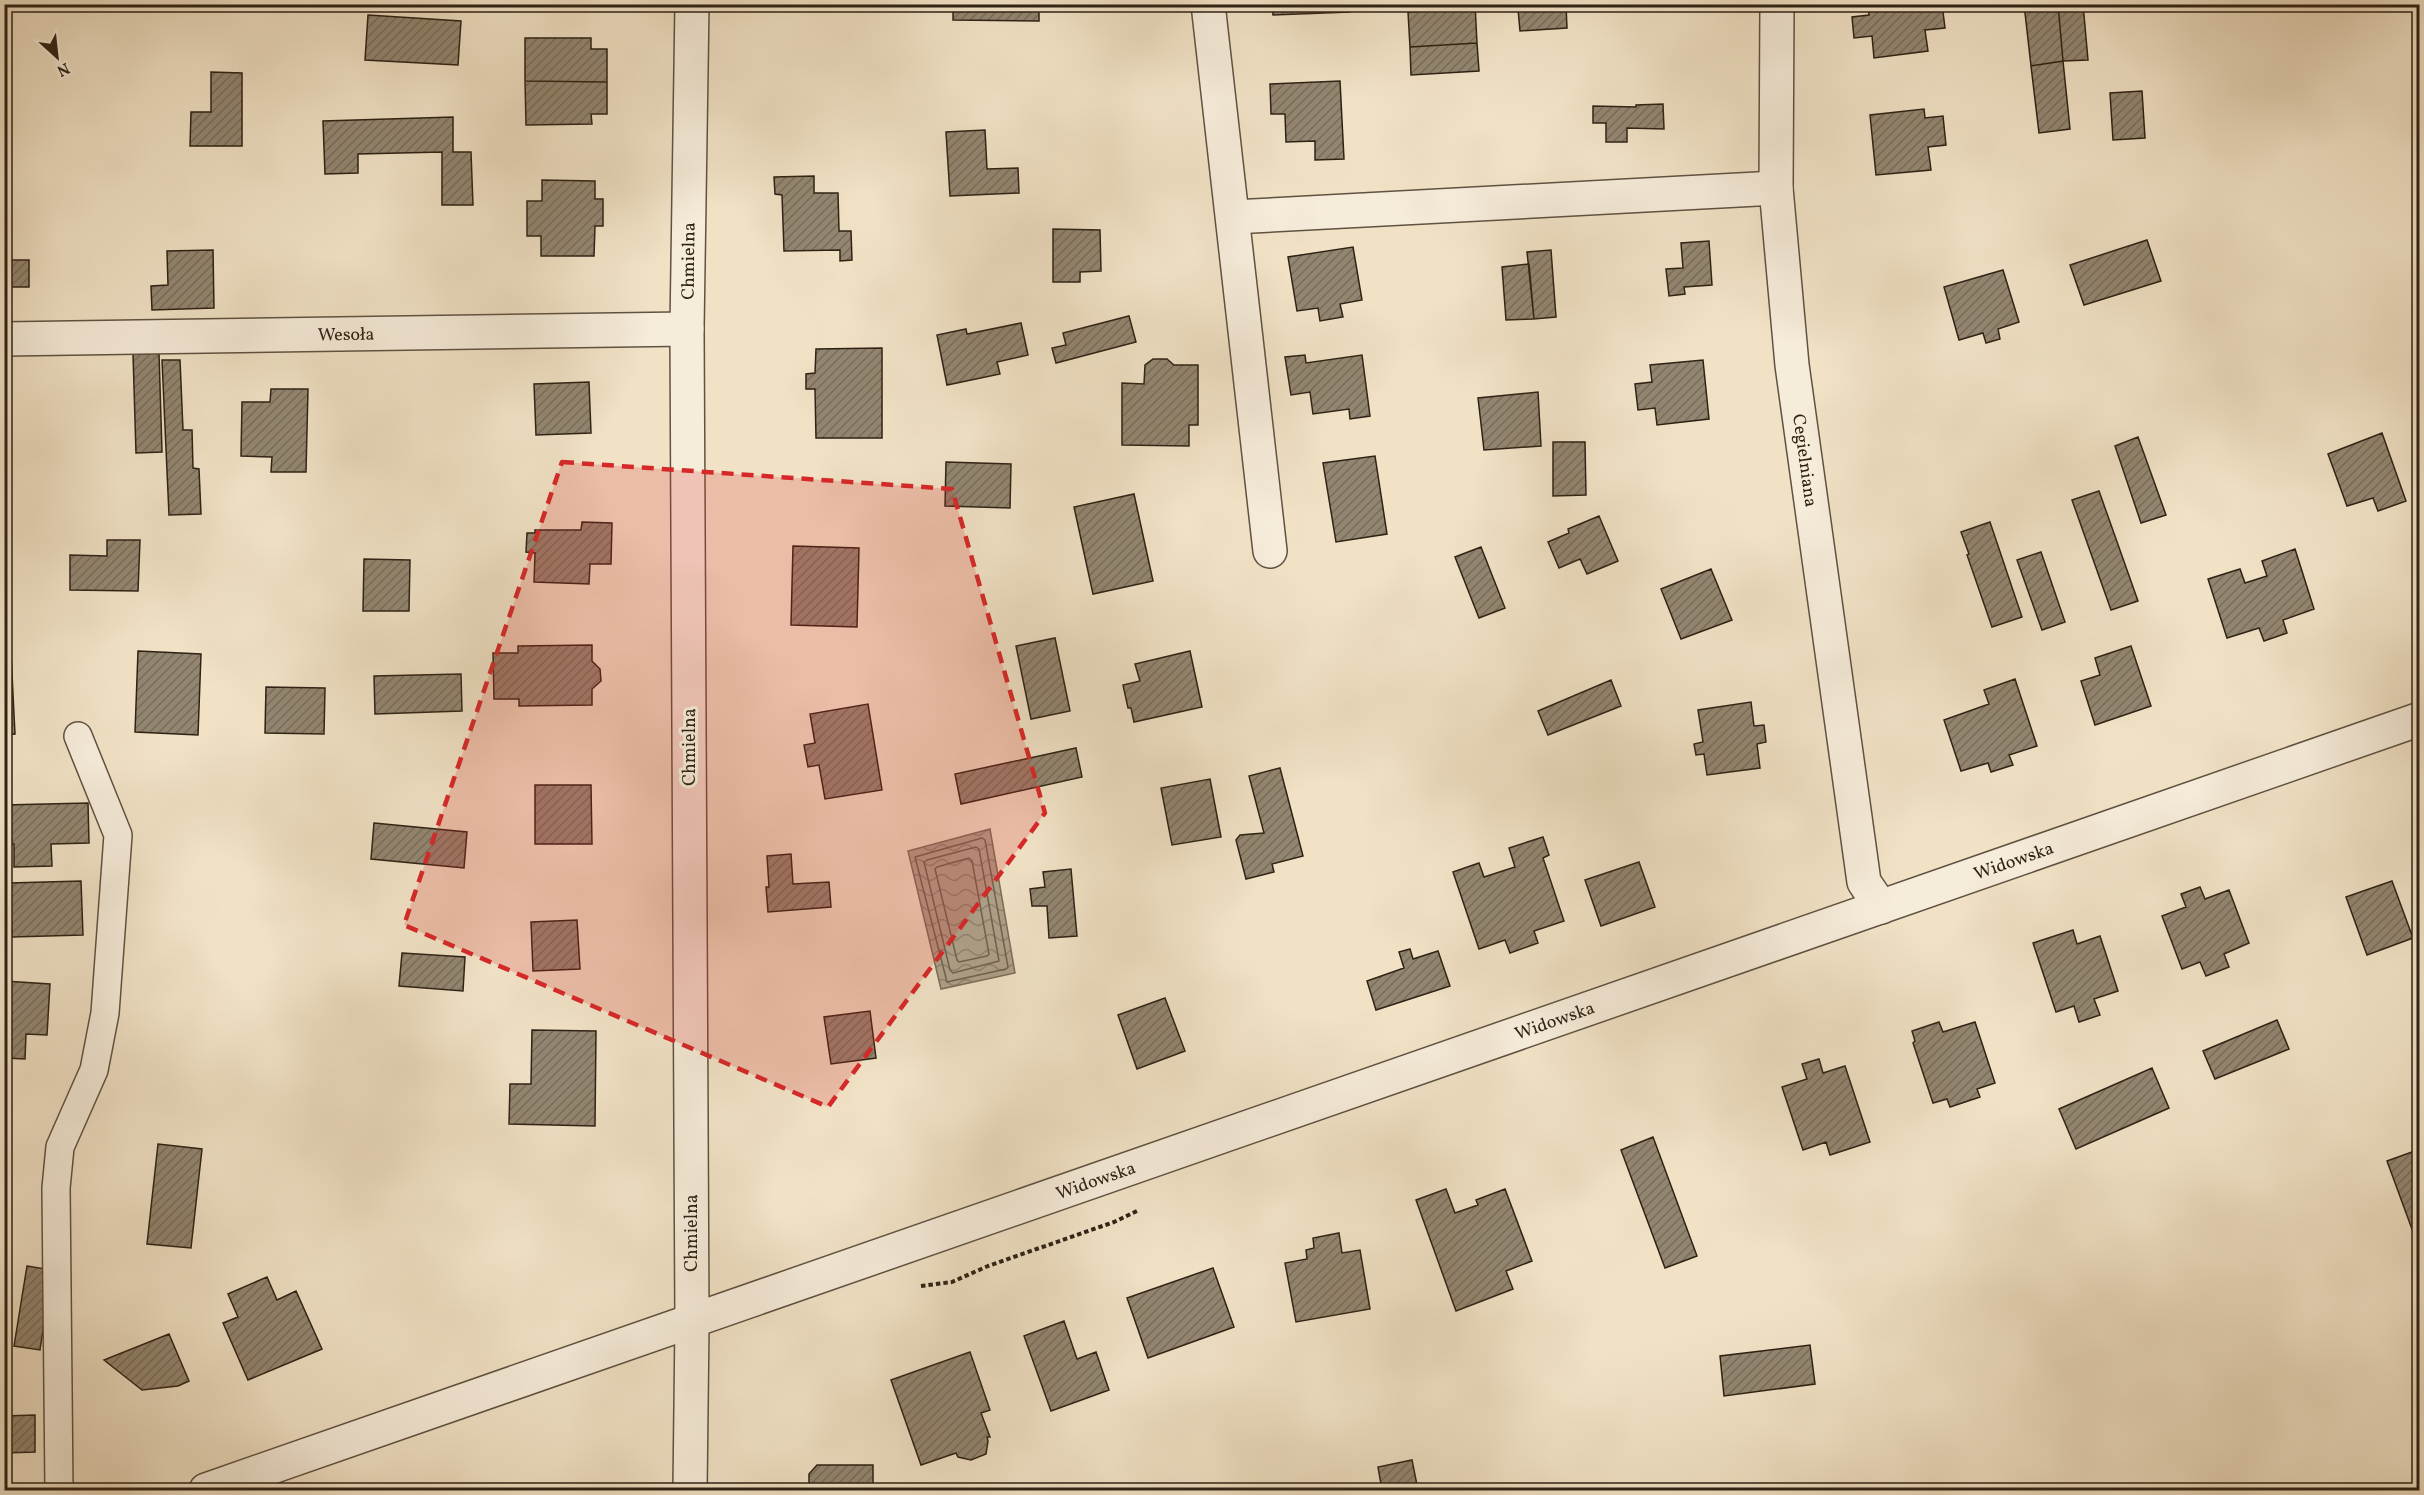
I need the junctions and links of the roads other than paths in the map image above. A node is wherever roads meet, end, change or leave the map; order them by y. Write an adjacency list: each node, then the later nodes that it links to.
1 (692, 4): 6 (street, Chmielna)
2 (1208, 4): 5 (street)
3 (1777, 4): 4 (street, Cegielniana)
4 (1776, 188): 5 (street); 11 (street, Cegielniana)
5 (1233, 218): 8 (street)
6 (687, 329): 7 (street, Wesoła); 12 (street, Chmielna)
7 (4, 339)
8 (1270, 551)
9 (2420, 719): 11 (street, Widowska)
10 (78, 736): 13 (lane)
11 (1881, 907): 12 (street, Widowska)
12 (692, 1323): 14 (street, Widowska); 15 (street, Chmielna)
13 (59, 1491)
14 (206, 1491)
15 (690, 1491)

